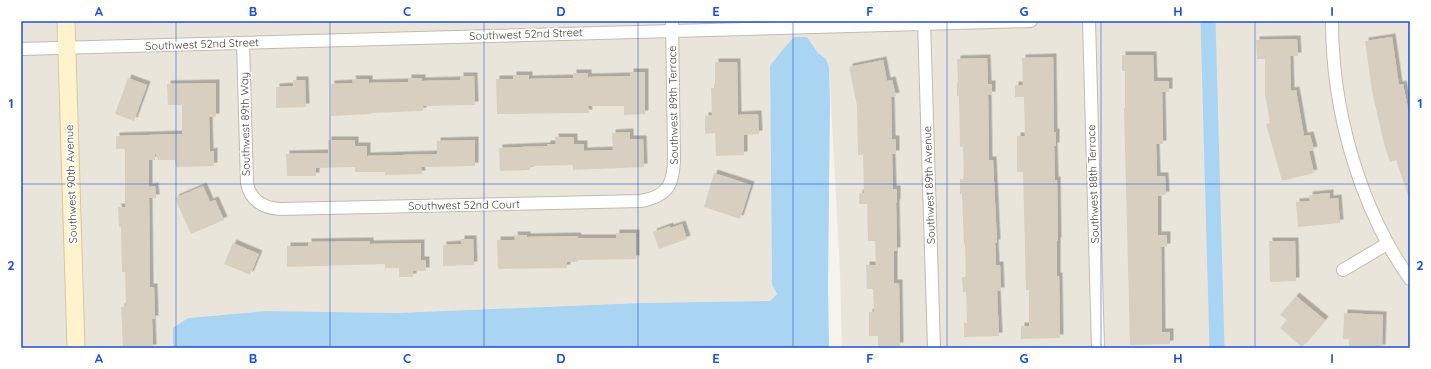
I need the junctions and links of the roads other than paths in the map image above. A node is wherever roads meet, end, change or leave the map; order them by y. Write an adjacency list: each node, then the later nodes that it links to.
1 (66, 21): 8 (street, Southwest 90th Avenue)
2 (1031, 21): 5 (street, Southwest 52nd Street)
3 (1089, 21): 17 (street, Southwest 88th Terrace)
4 (1332, 21): 12 (street)
5 (924, 22): 6 (street, Southwest 52nd Street); 16 (street, Southwest 89th Avenue)
6 (672, 26): 7 (street, Southwest 52nd Street); 10 (street, Southwest 89th Terrace)
7 (243, 42): 8 (street, Southwest 52nd Street); 11 (street, Southwest 89th Way)
8 (67, 48): 9 (street, Southwest 52nd Street); 15 (street, Southwest 90th Avenue)
9 (21, 49)
10 (668, 187): 11 (street, Southwest 52nd Court)
11 (256, 202)
12 (1387, 244): 13 (street); 14 (street)
13 (1343, 270)
14 (1410, 279)
15 (76, 348)
16 (934, 348)
17 (1098, 348)

